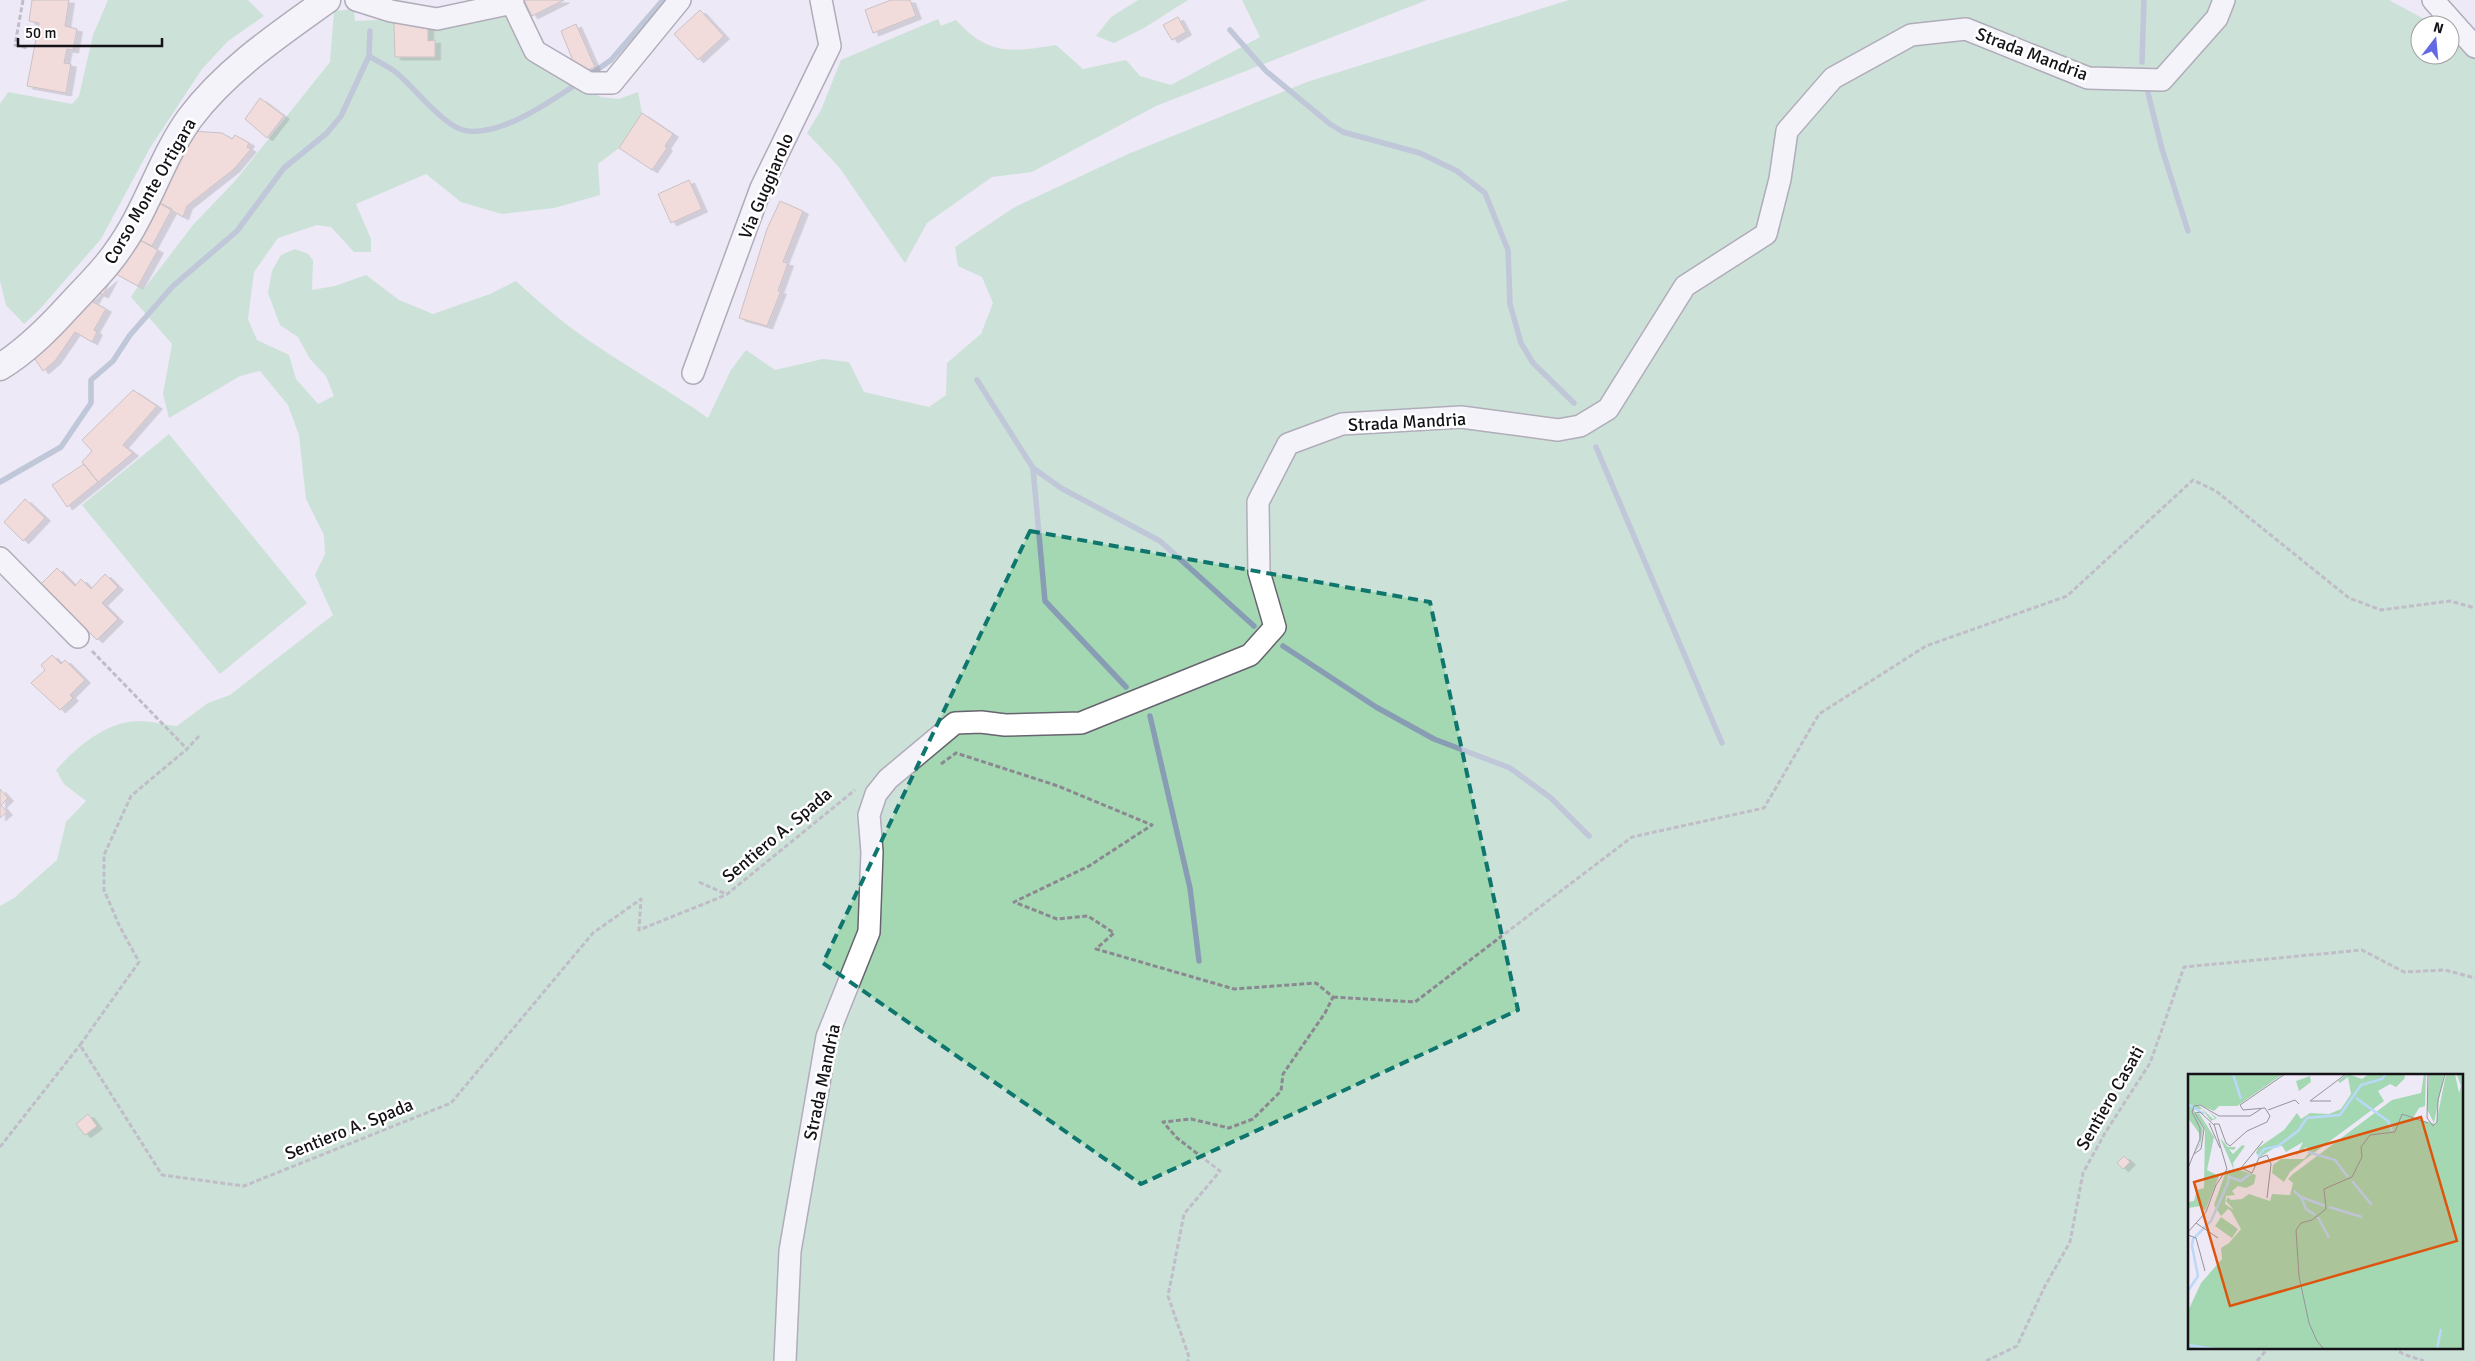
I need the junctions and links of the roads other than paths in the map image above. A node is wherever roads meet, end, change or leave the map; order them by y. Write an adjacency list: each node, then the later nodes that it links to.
1 (327, 0): 11 (main road, Corso Monte Ortigara)
2 (356, 0): 9 (street)
3 (412, 0): 9 (street)
4 (680, 0): 8 (street)
5 (821, 0): 12 (street, Via Guggiarolo)
6 (2224, 0): 15 (street, Strada Mandria)
7 (2433, 0): 10 (street)
8 (512, 1): 9 (street)
9 (391, 11)
10 (2475, 47)
11 (0, 367)
12 (693, 373)
13 (0, 558): 14 (street)
14 (78, 637)
15 (785, 1361)

